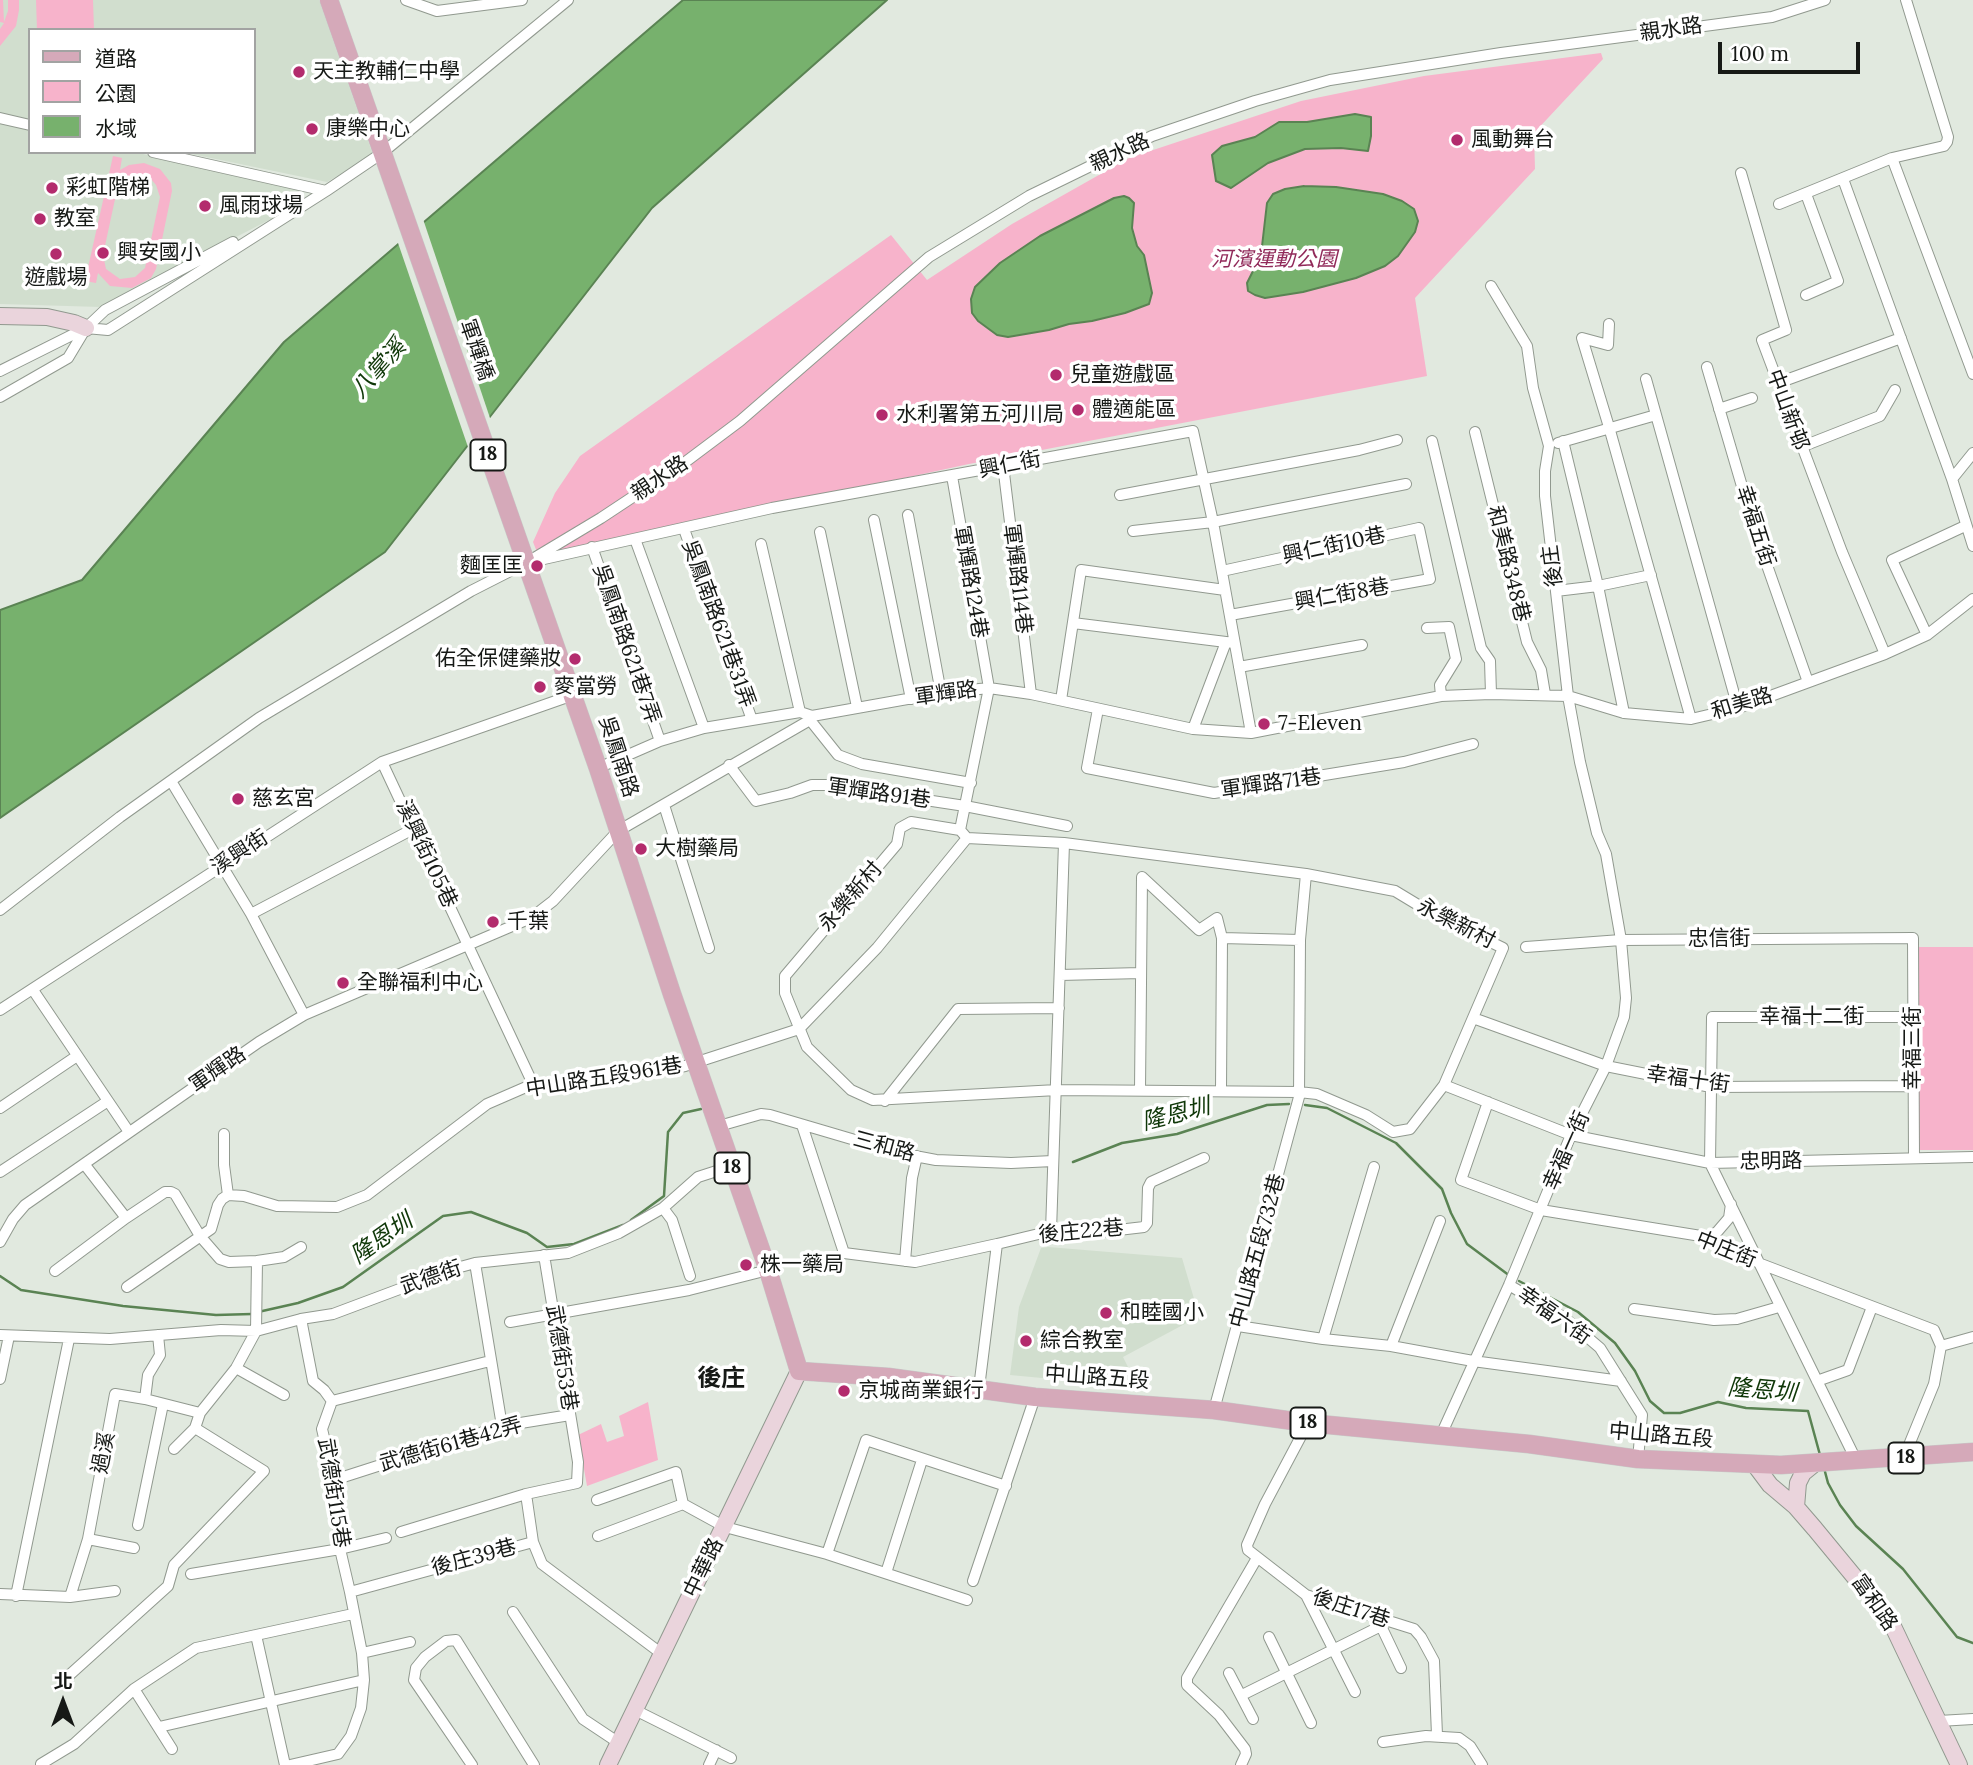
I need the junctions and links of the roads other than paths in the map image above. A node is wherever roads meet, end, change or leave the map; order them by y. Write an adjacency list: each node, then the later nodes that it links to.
1 (329, 0): 9 (main road, 18)
2 (406, 0): 3 (street)
3 (522, 0)
4 (568, 0): 9 (street)
5 (1825, 0): 60 (street, 親水路)
6 (1906, 0): 11 (street)
7 (0, 118): 8 (street)
8 (28, 125)
9 (382, 153): 14 (street); 60 (main road, 軍輝橋 / 18)
10 (162, 154): 14 (street)
11 (1892, 158): 13 (street); 26 (street)
12 (1741, 173): 28 (street, 中山新邨)
13 (1843, 179): 15 (street); 23 (street)
14 (326, 191): 17 (street)
15 (1806, 194): 16 (street); 19 (street)
16 (1779, 204)
17 (294, 210): 22 (street); 22 (street)
18 (1491, 286): 39 (street, 後庄)
19 (1806, 295)
20 (0, 316): 22 (street)
21 (1609, 324): 34 (street)
22 (86, 328): 25 (street); 30 (street)
23 (1901, 338): 28 (street); 44 (street)
24 (1707, 367): 32 (street, 幸福五街)
25 (0, 371)
26 (1973, 374)
27 (1646, 379): 33 (street)
28 (1778, 383): 40 (street, 中山新邨)
29 (1895, 390): 40 (street)
30 (0, 397)
31 (1752, 398): 32 (street)
32 (1719, 409): 75 (street, 幸福五街)
33 (1656, 415): 34 (street); 87 (street)
34 (1609, 427): 38 (street); 62 (street)
35 (1475, 432): 80 (street, 和美路348巷)
36 (1397, 440): 45 (street)
37 (1432, 441): 79 (street)
38 (1563, 441): 39 (street); 63 (street, 後庄)
39 (1549, 446): 65 (street, 後庄)
40 (1801, 447): 73 (street, 中山新邨)
41 (1973, 453): 44 (street)
42 (1003, 465): 43 (street, 興仁街); 45 (street, 興仁街); 78 (street, 軍輝路114巷)
43 (952, 476): 52 (street, 興仁街); 76 (street, 軍輝路124巷)
44 (1952, 479): 51 (street)
45 (1205, 480): 47 (street); 50 (street, 興仁街)
46 (1406, 484): 50 (street)
47 (1121, 495)
48 (908, 515): 77 (street)
49 (874, 520): 84 (street)
50 (1213, 522): 54 (street); 61 (street, 興仁街)
51 (1965, 526): 57 (street); 70 (street)
52 (684, 528): 55 (street, 興仁街); 92 (street, 吳鳳南路621巷31弄)
53 (820, 531): 86 (street)
54 (1133, 531)
55 (635, 539): 58 (street, 興仁街); 93 (street)
56 (761, 544): 90 (street)
57 (1973, 546)
58 (592, 547): 60 (street, 興仁街); 96 (street, 吳鳳南路621巷7弄)
59 (1425, 555): 61 (street, 興仁街10巷); 67 (street, 興仁街8巷)
60 (526, 563): 81 (main road, 吳鳳南路 / 18); 101 (street)
61 (1222, 571): 64 (street, 興仁街)
62 (1651, 575): 63 (street); 91 (street)
63 (1598, 586): 65 (street); 89 (street, 後庄)
64 (1225, 590): 67 (street, 興仁街); 68 (street)
65 (1556, 591): 83 (street, 後庄)
66 (1973, 599): 70 (street, 和美路)
67 (1230, 615): 71 (street, 興仁街)
68 (1073, 623): 71 (street); 85 (street)
69 (1427, 628): 82 (street)
70 (1927, 635): 73 (street, 和美路)
71 (1230, 643): 74 (street, 興仁街); 94 (street)
72 (1362, 645): 74 (street)
73 (1885, 654): 75 (street, 和美路)
74 (1239, 667): 95 (street, 興仁街)
75 (1808, 682): 87 (street, 和美路)
76 (989, 688): 77 (street, 軍輝路); 78 (street, 軍輝路); 102 (street)
77 (941, 693): 84 (street, 軍輝路)
78 (1031, 694): 85 (street, 軍輝路)
79 (1491, 694): 80 (street, 和美路); 82 (street, 軍輝路)
80 (1545, 694): 83 (street, 和美路)
81 (573, 695): 98 (street, 溪興街); 100 (main road, 吳鳳南路 / 18)
82 (1441, 696): 95 (street, 軍輝路)
83 (1568, 696): 89 (street, 和美路); 110 (street, 後庄)
84 (911, 699): 86 (street, 軍輝路)
85 (1061, 700): 88 (street, 軍輝路)
86 (858, 707): 90 (street, 軍輝路)
87 (1738, 708): 91 (street, 和美路)
88 (1098, 709): 94 (street, 軍輝路); 97 (street, 軍輝路71巷)
89 (1624, 713): 91 (street, 和美路)
90 (807, 716): 92 (street); 99 (street, 軍輝路); 102 (street)
91 (1691, 719)
92 (752, 720): 93 (street)
93 (704, 728): 96 (street)
94 (1193, 729): 95 (street, 軍輝路)
95 (1251, 733)
96 (660, 741): 100 (street)
97 (1472, 744)
98 (382, 762): 106 (street, 溪興街105巷); 111 (street, 溪興街)
99 (729, 765): 103 (street, 軍輝路); 104 (street, 軍輝路91巷)
100 (598, 768): 107 (main road, 吳鳳南路 / 18)
101 (171, 781): 111 (street); 113 (street)
102 (971, 783): 104 (street)
103 (664, 805): 107 (street, 軍輝路); 121 (street)
104 (965, 806): 105 (street, 軍輝路91巷); 108 (street)
105 (1068, 827)
106 (415, 828): 114 (street); 119 (street, 溪興街105巷)
107 (618, 831): 119 (street, 軍輝路); 132 (main road, 吳鳳南路 / 18)
108 (963, 834): 109 (street, 永樂新村); 130 (street); 130 (street, 永樂新村)
109 (1064, 843): 112 (street, 永樂新村); 123 (street)
110 (1606, 854): 118 (street, 幸福一街)
111 (222, 864): 114 (street); 124 (street, 溪興街)
112 (1306, 874): 117 (street); 129 (street, 永樂新村)
113 (0, 910)
114 (251, 914): 127 (street)
115 (1222, 938): 117 (street); 122 (street); 140 (street)
116 (1913, 938): 118 (street, 忠信街); 128 (street, 幸福三街)
117 (1300, 940): 141 (street)
118 (1621, 940): 120 (street, 忠信街); 133 (street, 幸福一街)
119 (469, 946): 127 (street, 軍輝路); 134 (street)
120 (1526, 947)
121 (709, 948)
122 (1141, 973): 123 (street); 139 (street)
123 (1060, 975): 125 (street)
124 (33, 990): 126 (street, 溪興街); 131 (street)
125 (1059, 1008): 138 (street); 143 (street)
126 (0, 1010)
127 (304, 1016): 148 (street, 軍輝路)
128 (1912, 1017): 136 (street, 幸福三街); 137 (street, 幸福十二街)
129 (1473, 1018): 133 (street, 幸福十街); 135 (street, 永樂新村)
130 (799, 1029): 132 (street); 143 (street, 永樂新村)
131 (78, 1056): 142 (street); 145 (street)
132 (696, 1062): 134 (street, 中山路五段961巷); 147 (main road, 18)
133 (1606, 1066): 137 (street, 幸福十街); 150 (street, 幸福一街)
134 (533, 1084): 161 (street, 中山路五段961巷)
135 (1444, 1085): 141 (street, 永樂新村); 144 (street)
136 (1913, 1086): 137 (street, 幸福十街); 154 (street, 幸福三街)
137 (1711, 1087): 156 (street)
138 (1057, 1090): 139 (street, 永樂新村); 143 (street, 永樂新村); 155 (street)
139 (1140, 1090): 140 (street, 永樂新村)
140 (1221, 1090): 141 (street, 永樂新村)
141 (1299, 1092): 189 (street, 中山路五段732巷)
142 (108, 1101): 148 (street); 160 (street)
143 (885, 1101)
144 (1488, 1102): 150 (street); 164 (street, 中庄街)
145 (0, 1108)
146 (802, 1125): 147 (street, 三和路); 151 (street, 三和路); 175 (street, 後庄22巷)
147 (719, 1126): 158 (main road, 18)
148 (129, 1132): 157 (street, 軍輝路)
149 (224, 1134): 161 (street)
150 (1571, 1135): 156 (street, 忠明路); 164 (street, 幸福一街)
151 (917, 1156): 155 (street, 三和路); 175 (street)
152 (1973, 1157): 154 (street, 忠明路)
153 (1204, 1158): 167 (street, 後庄22巷)
154 (1913, 1158): 156 (street, 忠明路)
155 (1053, 1161): 167 (street)
156 (1710, 1163): 162 (street)
157 (85, 1165): 165 (street); 170 (street, 軍輝路)
158 (732, 1166): 163 (street, 武德街); 178 (main road, 18)
159 (1374, 1167): 195 (street)
160 (0, 1172)
161 (229, 1195): 168 (street)
162 (1731, 1204): 169 (street); 177 (street)
163 (663, 1208): 173 (street, 武德街); 180 (street)
164 (1541, 1210): 169 (street, 中庄街); 181 (street, 幸福一街)
165 (126, 1218): 168 (street); 179 (street)
166 (1440, 1221): 196 (street)
167 (1051, 1231): 171 (street, 後庄22巷)
168 (200, 1236): 174 (street); 182 (street)
169 (1707, 1237): 177 (street, 中庄街)
170 (0, 1242)
171 (997, 1244): 175 (street, 後庄22巷); 205 (street)
172 (301, 1247): 174 (street)
173 (544, 1255): 176 (street, 武德街); 186 (street, 武德街53巷)
174 (257, 1261): 190 (street)
175 (905, 1261)
176 (475, 1263): 187 (street, 武德街); 198 (street)
177 (1761, 1264): 183 (street); 184 (street, 中庄街)
178 (768, 1270): 186 (street); 201 (main road, 18)
179 (55, 1271)
180 (690, 1276)
181 (1510, 1285): 199 (street, 幸福一街); 203 (street, 幸福六街)
182 (127, 1287)
183 (1779, 1307): 185 (street); 204 (street)
184 (1872, 1307): 197 (street, 中庄街); 204 (street)
185 (1634, 1310)
186 (554, 1314): 188 (street); 213 (street, 武德街53巷)
187 (301, 1319): 190 (street, 武德街); 209 (street)
188 (510, 1322)
189 (1238, 1326): 195 (street); 211 (street, 中山路五段732巷)
190 (256, 1331): 192 (street, 武德街); 200 (street)
191 (4, 1335): 194 (street, 武德街); 202 (street)
192 (158, 1335): 194 (street, 武德街); 208 (street)
193 (1973, 1337): 197 (street)
194 (69, 1339): 250 (street)
195 (1323, 1339): 196 (street)
196 (1391, 1346): 199 (street)
197 (1941, 1346): 220 (street)
198 (490, 1361): 209 (street); 215 (street)
199 (1473, 1361): 203 (street); 217 (street, 幸福一街)
200 (236, 1368): 206 (street); 212 (street)
201 (799, 1371): 205 (main road, 中山路五段 / 18); 233 (street, 中華路)
202 (0, 1379)
203 (1621, 1381): 221 (street, 幸福六街)
204 (1816, 1381): 223 (street)
205 (979, 1388): 207 (main road, 中山路五段 / 18)
206 (284, 1395)
207 (1035, 1396): 211 (main road, 中山路五段 / 18); 227 (street)
208 (145, 1399): 210 (street, 過溪); 237 (street, 過溪)
209 (332, 1401): 226 (street, 武德街115巷)
210 (163, 1404): 212 (street, 過溪); 232 (street)
211 (1214, 1410): 214 (main road, 中山路五段 / 18)
212 (200, 1413): 216 (street)
213 (570, 1415): 215 (street, 武德街61巷42弄); 228 (street, 武德街53巷)
214 (1308, 1423): 217 (main road, 中山路五段 / 18); 242 (street)
215 (502, 1426): 226 (street, 武德街61巷42弄)
216 (195, 1428): 218 (street); 265 (street)
217 (1441, 1435): 221 (main road, 中山路五段 / 18)
218 (174, 1449)
219 (1973, 1452): 220 (main road, 18)
220 (1911, 1457): 223 (main road, 18)
221 (1638, 1459): 225 (main road, 中山路五段 / 18)
222 (922, 1460): 227 (street); 241 (street); 243 (street)
223 (1847, 1462): 224 (main road, 18)
224 (1815, 1464): 225 (main road, 中山路五段 / 18); 231 (street)
225 (1755, 1465): 231 (street, 富和路)
226 (334, 1480): 240 (street, 武德街115巷)
227 (1006, 1486): 245 (street)
228 (526, 1494): 234 (street); 238 (street)
229 (597, 1500): 230 (street)
230 (682, 1504): 233 (street); 235 (street)
231 (1796, 1507): 274 (street, 富和路)
232 (138, 1525)
233 (725, 1527): 241 (street); 261 (street, 中華路)
234 (401, 1532)
235 (598, 1536)
236 (386, 1538): 240 (street)
237 (88, 1539): 239 (street); 251 (street, 過溪)
238 (533, 1542): 247 (street, 後庄39巷); 261 (street, 後庄39巷)
239 (134, 1548)
240 (341, 1549): 244 (street); 247 (street, 武德街115巷)
241 (827, 1554): 243 (street)
242 (1257, 1558): 249 (street, 後庄17巷); 289 (street)
243 (886, 1573): 252 (street)
244 (191, 1574)
245 (973, 1581)
246 (115, 1591): 251 (street)
247 (350, 1592): 254 (street)
248 (0, 1594): 250 (street)
249 (1306, 1595): 255 (street, 後庄17巷); 259 (street)
250 (16, 1596): 251 (street)
251 (70, 1597)
252 (967, 1600)
253 (513, 1612): 279 (street)
254 (353, 1614): 256 (street); 260 (street)
255 (1384, 1623): 259 (street); 262 (street); 277 (street, 後庄17巷)
256 (256, 1635): 267 (street); 270 (street)
257 (1269, 1637): 264 (street)
258 (410, 1642): 260 (street)
259 (1334, 1650): 264 (street); 268 (street)
260 (362, 1653): 266 (street)
261 (662, 1654): 271 (street, 中華路)
262 (1401, 1668)
263 (1229, 1673): 269 (street)
264 (1287, 1673): 269 (street); 275 (street)
265 (65, 1678)
266 (364, 1680): 270 (street); 284 (street)
267 (134, 1689): 276 (street); 283 (street)
268 (1355, 1692)
269 (1242, 1695): 272 (street)
270 (272, 1702): 276 (street); 284 (street)
271 (635, 1710): 279 (street, 中華路); 281 (street)
272 (1253, 1719)
273 (1973, 1719): 274 (street)
274 (1939, 1721): 291 (street, 富和路)
275 (1311, 1723)
276 (159, 1727): 280 (street)
277 (1437, 1735): 278 (street); 290 (street)
278 (1384, 1742)
279 (619, 1743): 287 (street, 中華路)
280 (172, 1749)
281 (716, 1750): 282 (street); 288 (street)
282 (731, 1758)
283 (41, 1764)
284 (287, 1765)
285 (472, 1765): 286 (street)
286 (534, 1765)
287 (608, 1765)
288 (709, 1765)
289 (1241, 1765)
290 (1482, 1765)
291 (1959, 1765)

